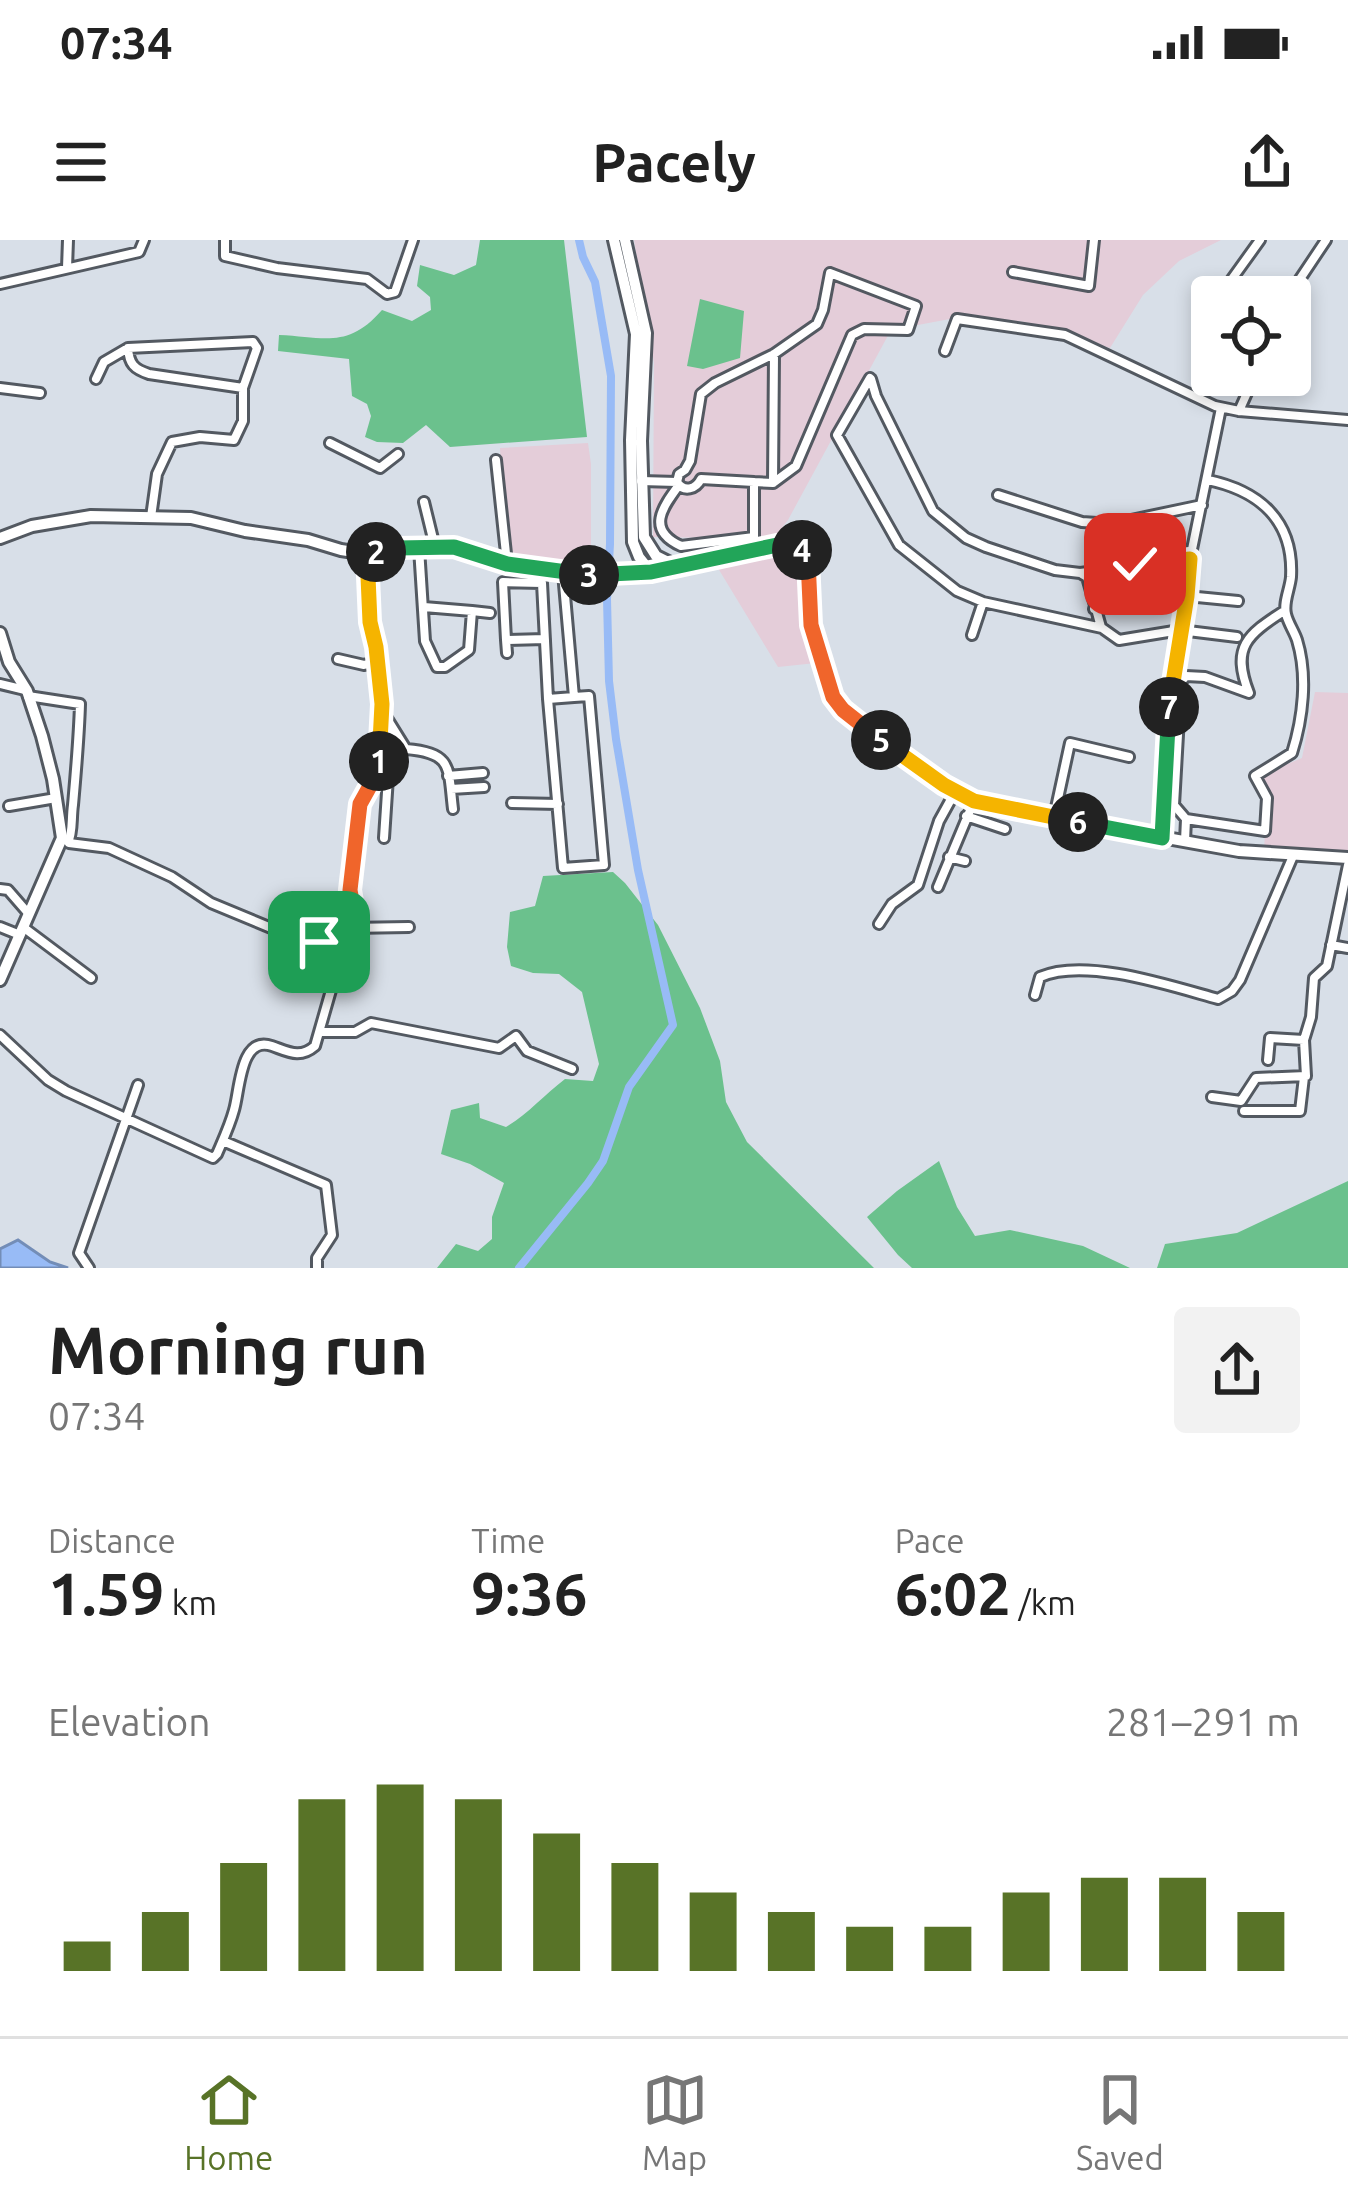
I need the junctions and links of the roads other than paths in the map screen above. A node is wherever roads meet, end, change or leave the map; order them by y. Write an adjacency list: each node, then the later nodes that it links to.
1 (68, 240): 10 (street)
2 (144, 240): 10 (street)
3 (225, 240): 4 (street)
4 (413, 240)
5 (614, 240): 23 (main road)
6 (625, 240): 23 (main road)
7 (1094, 240): 11 (street)
8 (1260, 240): 12 (street)
9 (1326, 240): 13 (street)
10 (67, 268): 14 (street)
11 (1013, 272)
12 (1235, 276)
13 (1302, 276)
14 (0, 284)
15 (128, 348): 18 (street); 20 (street); 20 (street)
16 (945, 351): 24 (street)
17 (774, 354): 30 (street); 36 (street); 36 (street)
18 (96, 379)
19 (0, 388): 21 (street)
20 (243, 388): 40 (street)
21 (40, 394)
22 (1246, 396): 25 (street)
23 (638, 404): 33 (main road); 42 (main road)
24 (1221, 408): 25 (street); 32 (street)
25 (1239, 411): 26 (street)
26 (1348, 419)
27 (330, 443): 28 (street)
28 (398, 454)
29 (496, 460): 47 (street)
30 (685, 470): 31 (street); 35 (street)
31 (701, 479): 34 (street); 35 (street)
32 (1208, 480): 39 (street); 59 (street)
33 (640, 482): 35 (street); 48 (main road)
34 (754, 482): 35 (street); 36 (street)
35 (678, 483)
36 (773, 483)
37 (998, 495): 39 (street)
38 (424, 502): 43 (street)
39 (1202, 506): 46 (street)
40 (151, 517): 41 (main road); 45 (main road)
41 (0, 538)
42 (633, 542): 49 (main road); 52 (main road)
43 (435, 547): 44 (main road); 47 (main road)
44 (419, 548): 45 (main road); 56 (street)
45 (367, 554): 70 (street)
46 (1190, 559): 51 (street); 53 (street)
47 (507, 564): 50 (main road)
48 (678, 567): 49 (main road); 82 (main road)
49 (651, 572): 52 (main road)
50 (563, 573): 52 (main road); 73 (street)
51 (1080, 573): 55 (street); 57 (street)
52 (624, 575)
53 (1187, 596): 54 (street); 57 (street); 62 (street)
54 (1238, 601)
55 (983, 602): 61 (street); 64 (street)
56 (424, 608): 58 (street); 58 (street)
57 (1094, 609): 61 (street)
58 (472, 611): 60 (street)
59 (1284, 611): 91 (street); 93 (street)
60 (490, 614)
61 (1102, 628): 62 (street)
62 (1180, 630): 65 (street); 95 (street)
63 (0, 633): 72 (main road)
64 (972, 635)
65 (1237, 637)
66 (544, 639): 67 (street); 67 (street); 74 (street)
67 (506, 640): 68 (street)
68 (507, 653)
69 (338, 659): 70 (street)
70 (377, 661): 75 (street)
71 (0, 684): 72 (street)
72 (28, 693): 83 (main road); 96 (street)
73 (574, 697): 74 (street); 86 (street)
74 (548, 699): 86 (street)
75 (382, 711): 76 (street); 109 (street)
76 (406, 749): 79 (street); 94 (street)
77 (1129, 757): 90 (street)
78 (483, 773): 79 (street)
79 (448, 776): 81 (street)
80 (484, 787): 81 (street)
81 (451, 789): 88 (street)
82 (955, 792): 84 (main road); 106 (street)
83 (56, 799): 87 (street); 96 (main road)
84 (974, 801): 89 (street); 90 (main road)
85 (512, 803): 86 (street)
86 (558, 805)
87 (9, 806)
88 (453, 809)
89 (966, 816): 92 (street); 100 (street)
90 (1054, 817): 95 (main road)
91 (1186, 819): 93 (street); 97 (street)
92 (1005, 829)
93 (1265, 831): 98 (street)
94 (384, 838)
95 (1162, 838): 97 (main road)
96 (66, 841): 105 (main road); 111 (street)
97 (1185, 842): 98 (main road)
98 (1264, 853): 99 (main road)
99 (1293, 856): 102 (main road); 116 (street)
100 (949, 857): 101 (street); 103 (street)
101 (965, 861)
102 (1348, 862): 112 (street)
103 (938, 887)
104 (0, 889): 105 (street)
105 (29, 914): 110 (main road)
106 (879, 924)
107 (0, 927): 110 (street)
108 (410, 927): 109 (street)
109 (350, 928): 111 (street)
110 (22, 931): 114 (street); 115 (main road)
111 (344, 945): 117 (street)
112 (1331, 945): 113 (street); 119 (street)
113 (1348, 948)
114 (91, 978)
115 (0, 980)
116 (1035, 994)
117 (321, 1032): 121 (street); 127 (street)
118 (0, 1035): 126 (street)
119 (1304, 1040): 120 (street); 122 (street)
120 (1268, 1060)
121 (572, 1069)
122 (1304, 1077): 124 (street); 125 (street)
123 (138, 1085): 126 (street)
124 (1212, 1097)
125 (1244, 1111)
126 (127, 1119): 127 (street); 128 (street)
127 (223, 1141): 129 (street)
128 (89, 1268)
129 (316, 1268)

